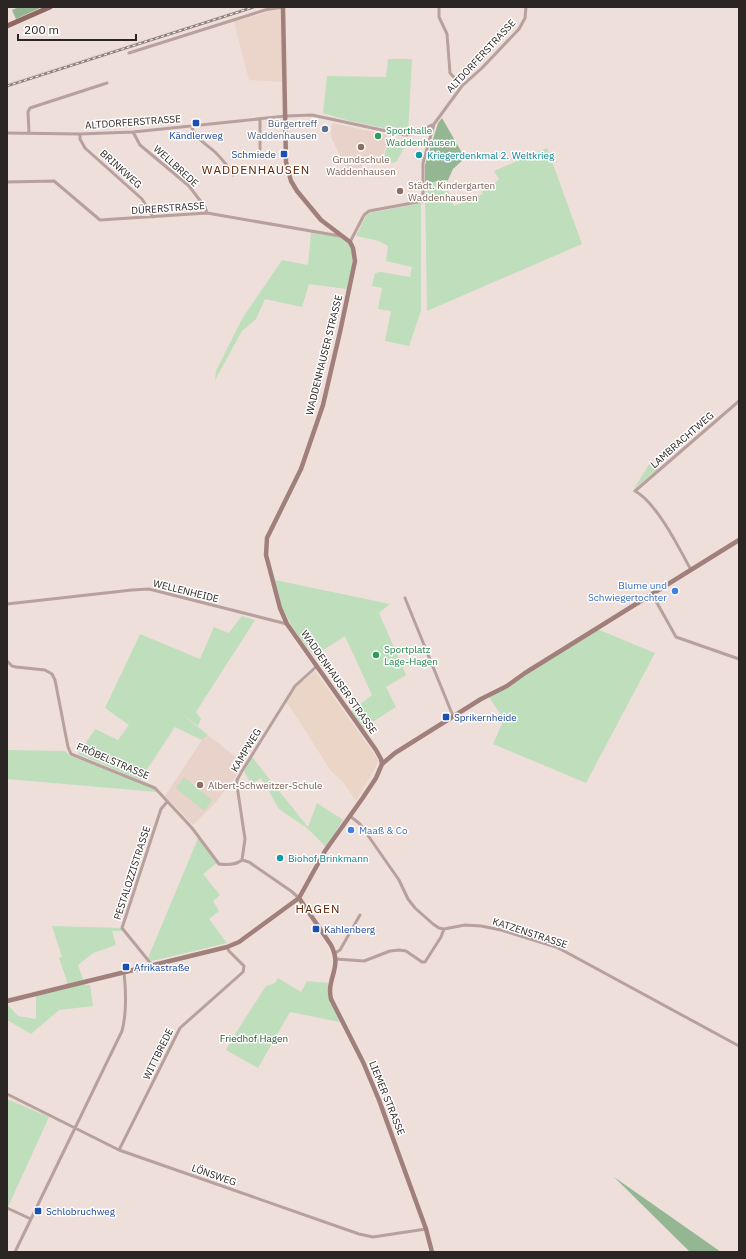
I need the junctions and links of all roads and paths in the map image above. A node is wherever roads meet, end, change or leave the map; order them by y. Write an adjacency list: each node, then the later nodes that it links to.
1 (50, 7): 5 (main road)
2 (283, 7): 6 (street); 9 (main road)
3 (439, 7): 8 (street)
4 (526, 7): 8 (street, ALTDORFERSTRASSE)
5 (7, 26)
6 (129, 53)
7 (108, 82): 15 (street)
8 (462, 86): 11 (street, ALTDORFERSTRASSE)
9 (286, 116): 10 (street, ALTDORFERSTRASSE); 11 (street, ALTDORFERSTRASSE); 22 (main road)
10 (260, 119): 12 (street, ALTDORFERSTRASSE); 17 (street)
11 (434, 124): 23 (street)
12 (191, 126): 13 (street, ALTDORFERSTRASSE); 18 (street)
13 (133, 132): 16 (street, ALTDORFERSTRASSE); 20 (street, WELLBREDE)
14 (7, 133): 15 (street, ALTDORFERSTRASSE)
15 (29, 133): 16 (street, ALTDORFERSTRASSE)
16 (80, 134): 21 (street, BRINKWEG)
17 (260, 149)
18 (233, 175)
19 (7, 182): 21 (street, DÜRERSTRASSE)
20 (207, 213): 21 (street, DÜRERSTRASSE); 22 (street, DÜRERSTRASSE)
21 (153, 217)
22 (342, 236): 23 (main road)
23 (350, 242): 30 (main road, WADDENHAUSER STRASSE)
24 (739, 401): 26 (street, LAMBRACHTWEG)
25 (739, 540): 26 (main road)
26 (691, 570): 27 (main road)
27 (652, 594): 31 (street); 34 (main road)
28 (405, 598): 34 (street)
29 (7, 604): 30 (street, WELLENHEIDE)
30 (287, 624): 33 (main road, WADDENHAUSER STRASSE)
31 (739, 659)
32 (7, 661): 36 (street, FRÖBELSTRASSE)
33 (317, 666): 35 (main road, WADDENHAUSER STRASSE); 38 (street, KAMPWEG)
34 (453, 716): 35 (main road)
35 (382, 764): 37 (main road)
36 (167, 802): 38 (street, FRÖBELSTRASSE); 44 (street, PESTALOZZISTRASSE)
37 (350, 816): 39 (main road); 41 (street)
38 (242, 860): 39 (street)
39 (299, 898): 42 (main road); 43 (main road)
40 (360, 915): 43 (street, LIEMER STRASSE)
41 (444, 929): 43 (street); 47 (street, KATZENSTRASSE)
42 (227, 947): 44 (main road); 50 (street, WITTBREDE)
43 (336, 956): 53 (main road, LIEMER STRASSE)
44 (152, 965): 45 (main road)
45 (124, 972): 46 (main road); 49 (street)
46 (7, 1001)
47 (739, 1046)
48 (7, 1094): 49 (street, LÖNSWEG)
49 (76, 1127): 50 (street, LÖNSWEG); 52 (street)
50 (119, 1150): 53 (street, LÖNSWEG)
51 (7, 1208): 52 (street)
52 (31, 1219): 54 (street)
53 (426, 1229): 55 (main road, LIEMER STRASSE)
54 (15, 1252)
55 (432, 1252)

